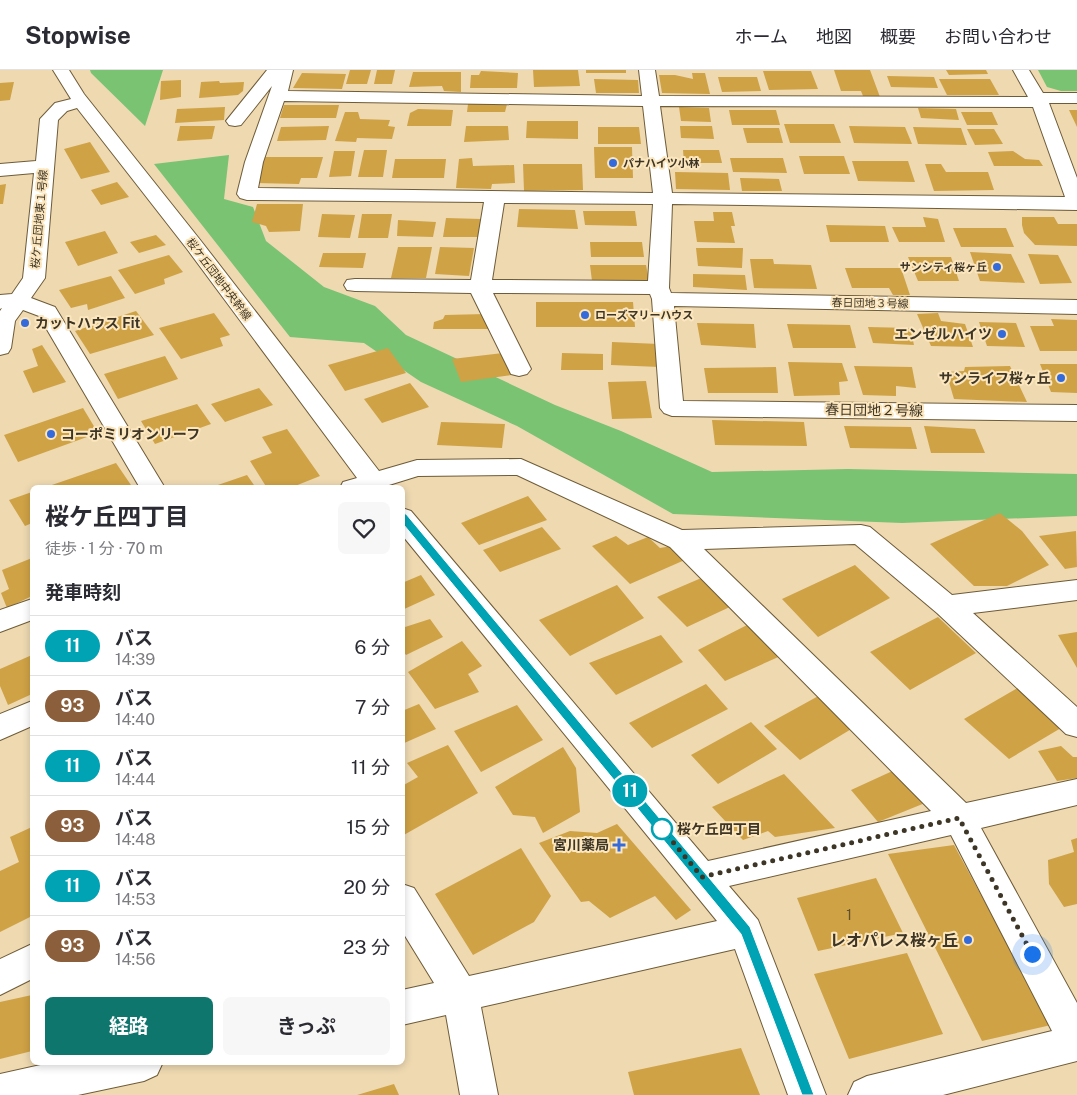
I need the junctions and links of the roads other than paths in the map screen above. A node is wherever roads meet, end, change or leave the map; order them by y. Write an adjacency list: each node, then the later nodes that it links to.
1 (61, 70): 10 (street, 桜ケ丘団地中央幹線)
2 (276, 70): 11 (street)
3 (285, 70): 6 (street)
4 (647, 70): 9 (street)
5 (1020, 70): 8 (street)
6 (279, 96): 9 (street); 14 (street)
7 (1077, 98): 8 (street)
8 (1039, 100): 9 (street); 16 (street)
9 (651, 101): 15 (street)
10 (81, 102): 12 (street, 桜ケ丘団地東１号線); 26 (street, 桜ケ丘団地中央幹線)
11 (235, 121)
12 (44, 166): 13 (street); 20 (street, 桜ケ丘団地東１号線)
13 (0, 170)
14 (495, 196): 15 (street); 18 (street)
15 (663, 198): 16 (street); 19 (street)
16 (1076, 204)
17 (356, 285): 18 (street, 春日団地３号線)
18 (480, 288): 19 (street, 春日団地３号線); 23 (street)
19 (661, 294): 21 (street, 春日団地３号線); 24 (street, 春日団地２号線)
20 (8, 301): 22 (street, 桜ケ丘団地東１号線); 25 (street)
21 (1077, 307)
22 (0, 348)
23 (519, 369)
24 (1077, 413)
25 (151, 485)
26 (367, 485): 28 (street)
27 (405, 520): 38 (street)
28 (679, 540): 30 (street); 37 (street)
29 (1077, 590): 30 (street)
30 (947, 606): 34 (street)
31 (30, 610): 32 (street)
32 (0, 622)
33 (30, 714): 35 (street)
34 (1077, 725)
35 (0, 728)
36 (1077, 792): 37 (street)
37 (959, 818): 38 (street); 45 (street)
38 (702, 877): 40 (street)
39 (405, 904): 43 (street)
40 (746, 931): 43 (street); 49 (street)
41 (30, 962): 42 (street)
42 (0, 978)
43 (460, 995): 44 (street); 48 (street)
44 (405, 1007)
45 (1077, 1041): 50 (street)
46 (130, 1065): 47 (street)
47 (0, 1093)
48 (479, 1095)
49 (807, 1095)
50 (867, 1095)

